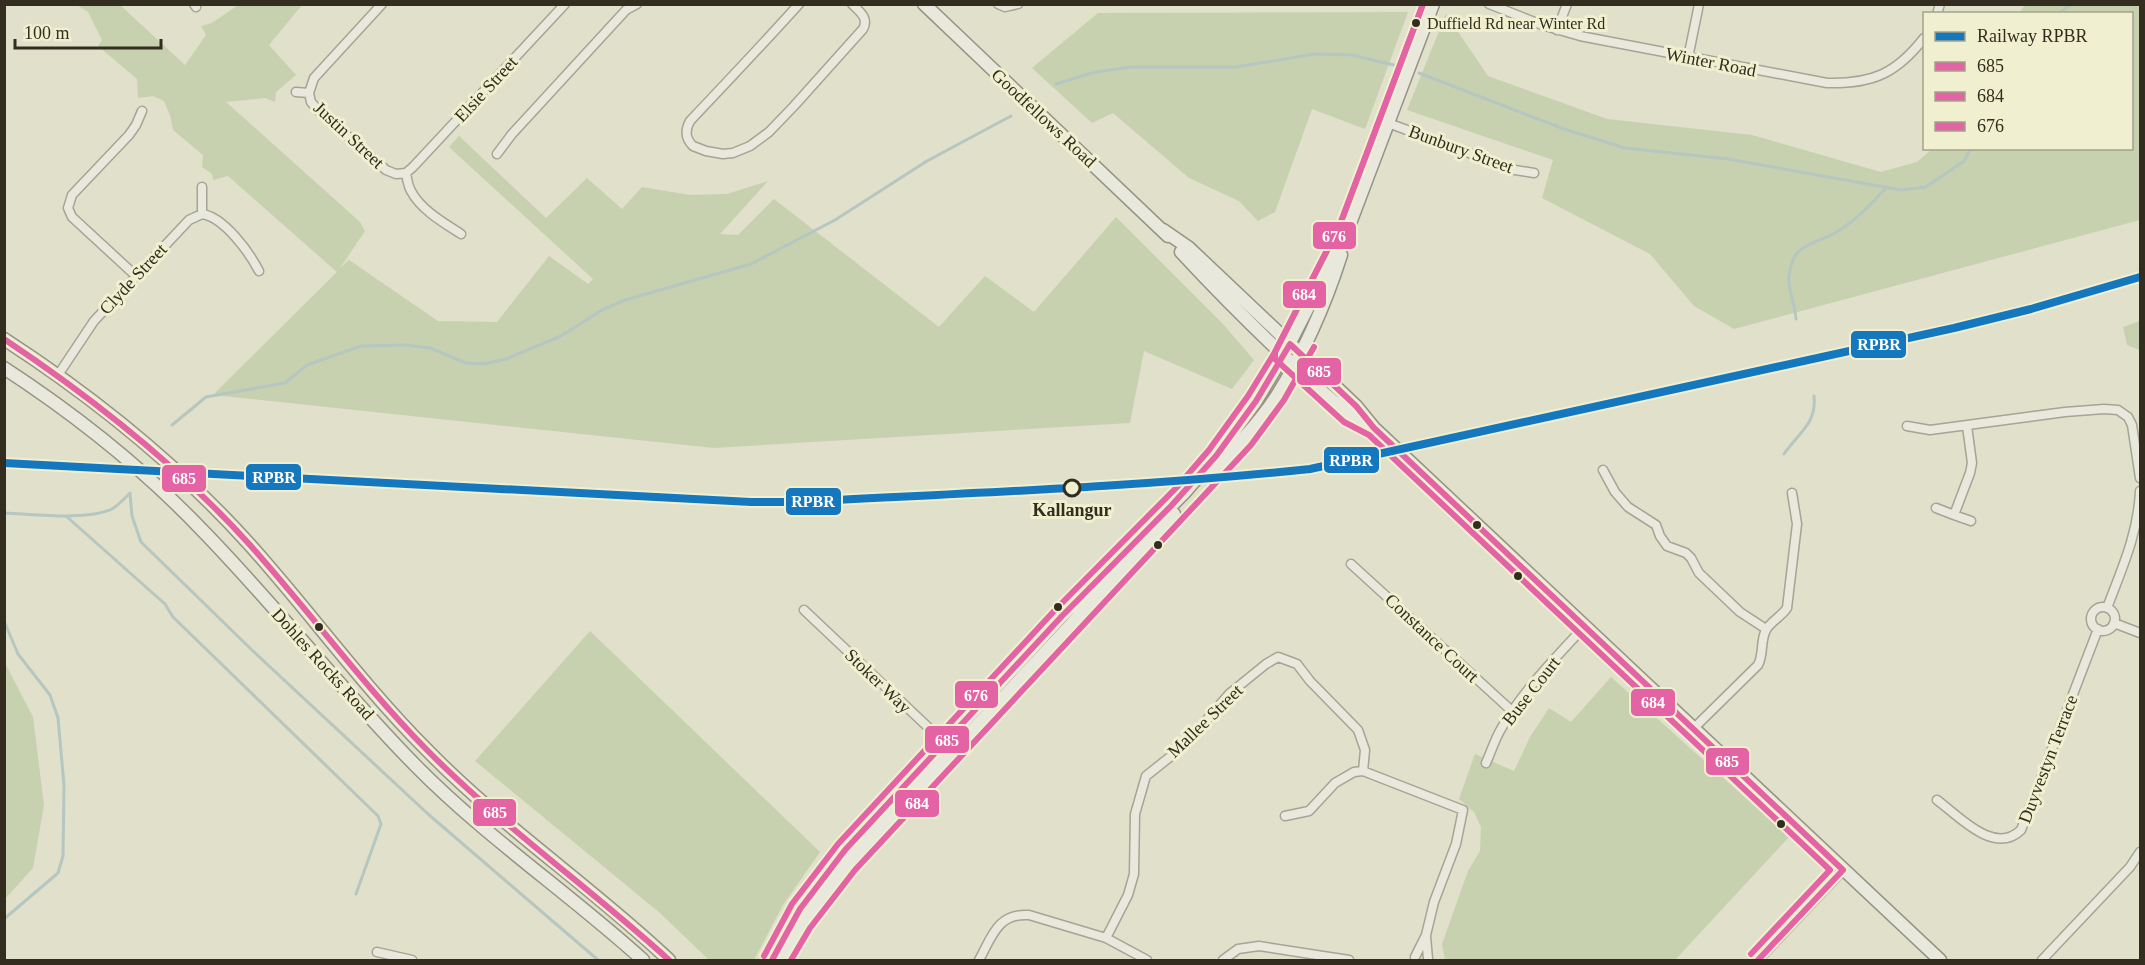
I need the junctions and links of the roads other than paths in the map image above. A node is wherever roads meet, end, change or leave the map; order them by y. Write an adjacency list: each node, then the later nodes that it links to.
1 (382, 4): 18 (street)
2 (565, 4): 22 (street, Elsie Street)
3 (637, 4): 13 (street)
4 (799, 4): 5 (street)
5 (852, 4)
6 (924, 4): 26 (street, Goodfellows Road)
7 (998, 4): 8 (street)
8 (1018, 4)
9 (1433, 4): 20 (street)
10 (1488, 4): 14 (street, Winter Road)
11 (1567, 4): 14 (street)
12 (1699, 4): 16 (street)
13 (623, 7): 21 (street)
14 (1557, 30): 16 (street, Winter Road)
15 (1923, 39): 16 (street, Winter Road)
16 (1688, 58)
17 (296, 92): 18 (street, Justin Street)
18 (309, 93): 22 (street, Justin Street)
19 (142, 111): 30 (street)
20 (1388, 123): 23 (street, Bunbury Street); 27 (street)
21 (497, 154)
22 (406, 173): 28 (street)
23 (1534, 173)
24 (202, 187): 25 (street)
25 (202, 214): 29 (street); 30 (street, Clyde Street)
26 (1163, 230): 32 (street, Goodfellows Road); 34 (street, Goodfellows Road)
27 (1347, 231): 32 (street); 33 (street)
28 (461, 234)
29 (259, 271)
30 (136, 276): 37 (street, Clyde Street)
31 (4, 339): 37 (street, Dohles Rocks Road)
32 (1290, 344): 33 (street, Goodfellows Road); 34 (street)
33 (1301, 354): 35 (street); 40 (street, Goodfellows Road)
34 (1284, 356): 35 (street, Goodfellows Road); 58 (street)
35 (1294, 366): 40 (street, Goodfellows Road); 58 (street)
36 (4, 368): 70 (street, Dohles Rocks Road)
37 (57, 375): 71 (street, Dohles Rocks Road)
38 (1907, 426): 39 (street)
39 (1967, 426): 42 (street); 46 (street)
40 (1374, 428): 52 (street, Goodfellows Road)
41 (1603, 470): 53 (street)
42 (2140, 478)
43 (2140, 491): 49 (street)
44 (1792, 493): 53 (street)
45 (1936, 508): 46 (street)
46 (1954, 515): 47 (street)
47 (1971, 521)
48 (1351, 564): 56 (street, Constance Court)
49 (2107, 608): 51 (street); 54 (street)
50 (804, 610): 58 (street, Stoker Way)
51 (2114, 623): 54 (street); 55 (street)
52 (1585, 626): 56 (street, Buse Court); 57 (street, Goodfellows Road)
53 (1766, 629): 57 (street)
54 (2098, 630): 61 (street, Duyvestyn Terrace)
55 (2140, 633)
56 (1513, 712): 59 (street, Buse Court)
57 (1694, 728): 64 (street, Goodfellows Road)
58 (948, 747): 72 (street); 73 (street)
59 (1486, 763)
60 (1363, 771): 62 (street); 65 (street); 66 (street, Mallee Street)
61 (1937, 800)
62 (1285, 816)
63 (2140, 852): 81 (street)
64 (1843, 870): 79 (street); 80 (street, Goodfellows Road)
65 (1426, 936): 68 (street); 78 (street)
66 (1106, 938): 74 (street); 75 (street)
67 (377, 952): 69 (street)
68 (1412, 959): 78 (street)
69 (412, 960)
70 (643, 960)
71 (669, 960)
72 (772, 960)
73 (781, 960)
74 (979, 960)
75 (1147, 960)
76 (1223, 960): 77 (street)
77 (1349, 960)
78 (1429, 960)
79 (1758, 960)
80 (1940, 960)
81 (2042, 960)

